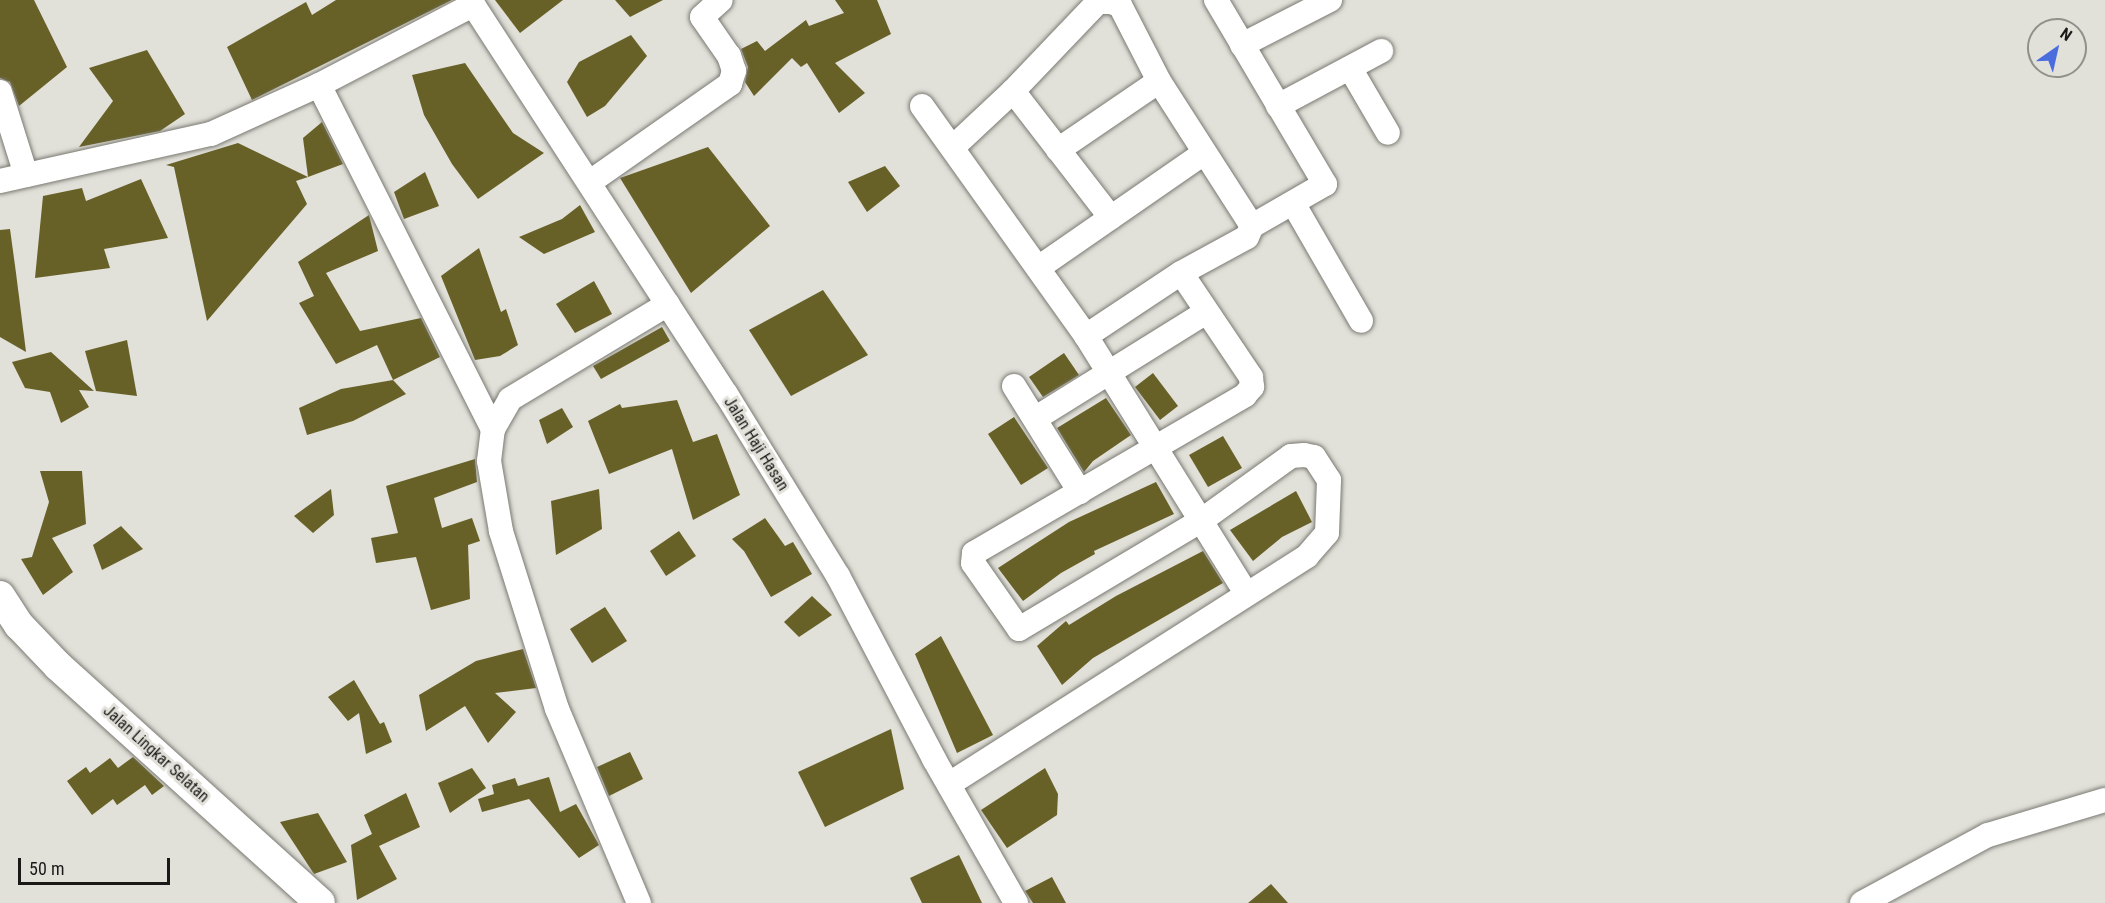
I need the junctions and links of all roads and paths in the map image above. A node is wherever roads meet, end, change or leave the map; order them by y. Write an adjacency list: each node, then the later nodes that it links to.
1 (721, 0): 20 (street)
2 (1216, 0): 5 (street)
3 (1330, 0): 5 (street)
4 (472, 2): 9 (street); 20 (street, Jalan Haji Hasan)
5 (1242, 45): 13 (street)
6 (1381, 51): 7 (street)
7 (1350, 68): 13 (street); 14 (street)
8 (1160, 81): 10 (street); 16 (street); 17 (street)
9 (319, 85): 18 (street); 33 (street)
10 (1013, 91): 15 (street); 16 (street)
11 (0, 92): 18 (street)
12 (922, 106): 15 (street)
13 (1278, 106): 21 (street)
14 (1388, 133)
15 (952, 148): 24 (street)
16 (1058, 150): 22 (street)
17 (1204, 153): 22 (street); 23 (street)
18 (26, 175): 19 (street)
19 (0, 181)
20 (590, 182): 26 (street, Jalan Haji Hasan)
21 (1293, 203): 23 (street); 28 (street)
22 (1111, 218): 24 (street)
23 (1252, 226): 25 (street)
24 (1038, 268): 29 (street)
25 (1181, 273): 27 (street); 29 (street)
26 (668, 304): 33 (street); 39 (street, Jalan Haji Hasan)
27 (1205, 313): 30 (street); 34 (street)
28 (1360, 321)
29 (1086, 336): 30 (street)
30 (1110, 371): 32 (street); 34 (street)
31 (1014, 386): 32 (street)
32 (1036, 418): 35 (street)
33 (493, 429): 42 (street)
34 (1155, 447): 35 (street); 36 (street)
35 (1080, 492): 36 (street)
36 (1202, 520): 37 (street); 37 (street)
37 (1246, 593): 39 (street)
38 (0, 596): 41 (street, Jalan Lingkar Selatan)
39 (951, 783): 43 (street, Jalan Haji Hasan)
40 (2105, 800): 44 (street)
41 (320, 903)
42 (639, 903)
43 (1017, 903)
44 (1862, 903)

